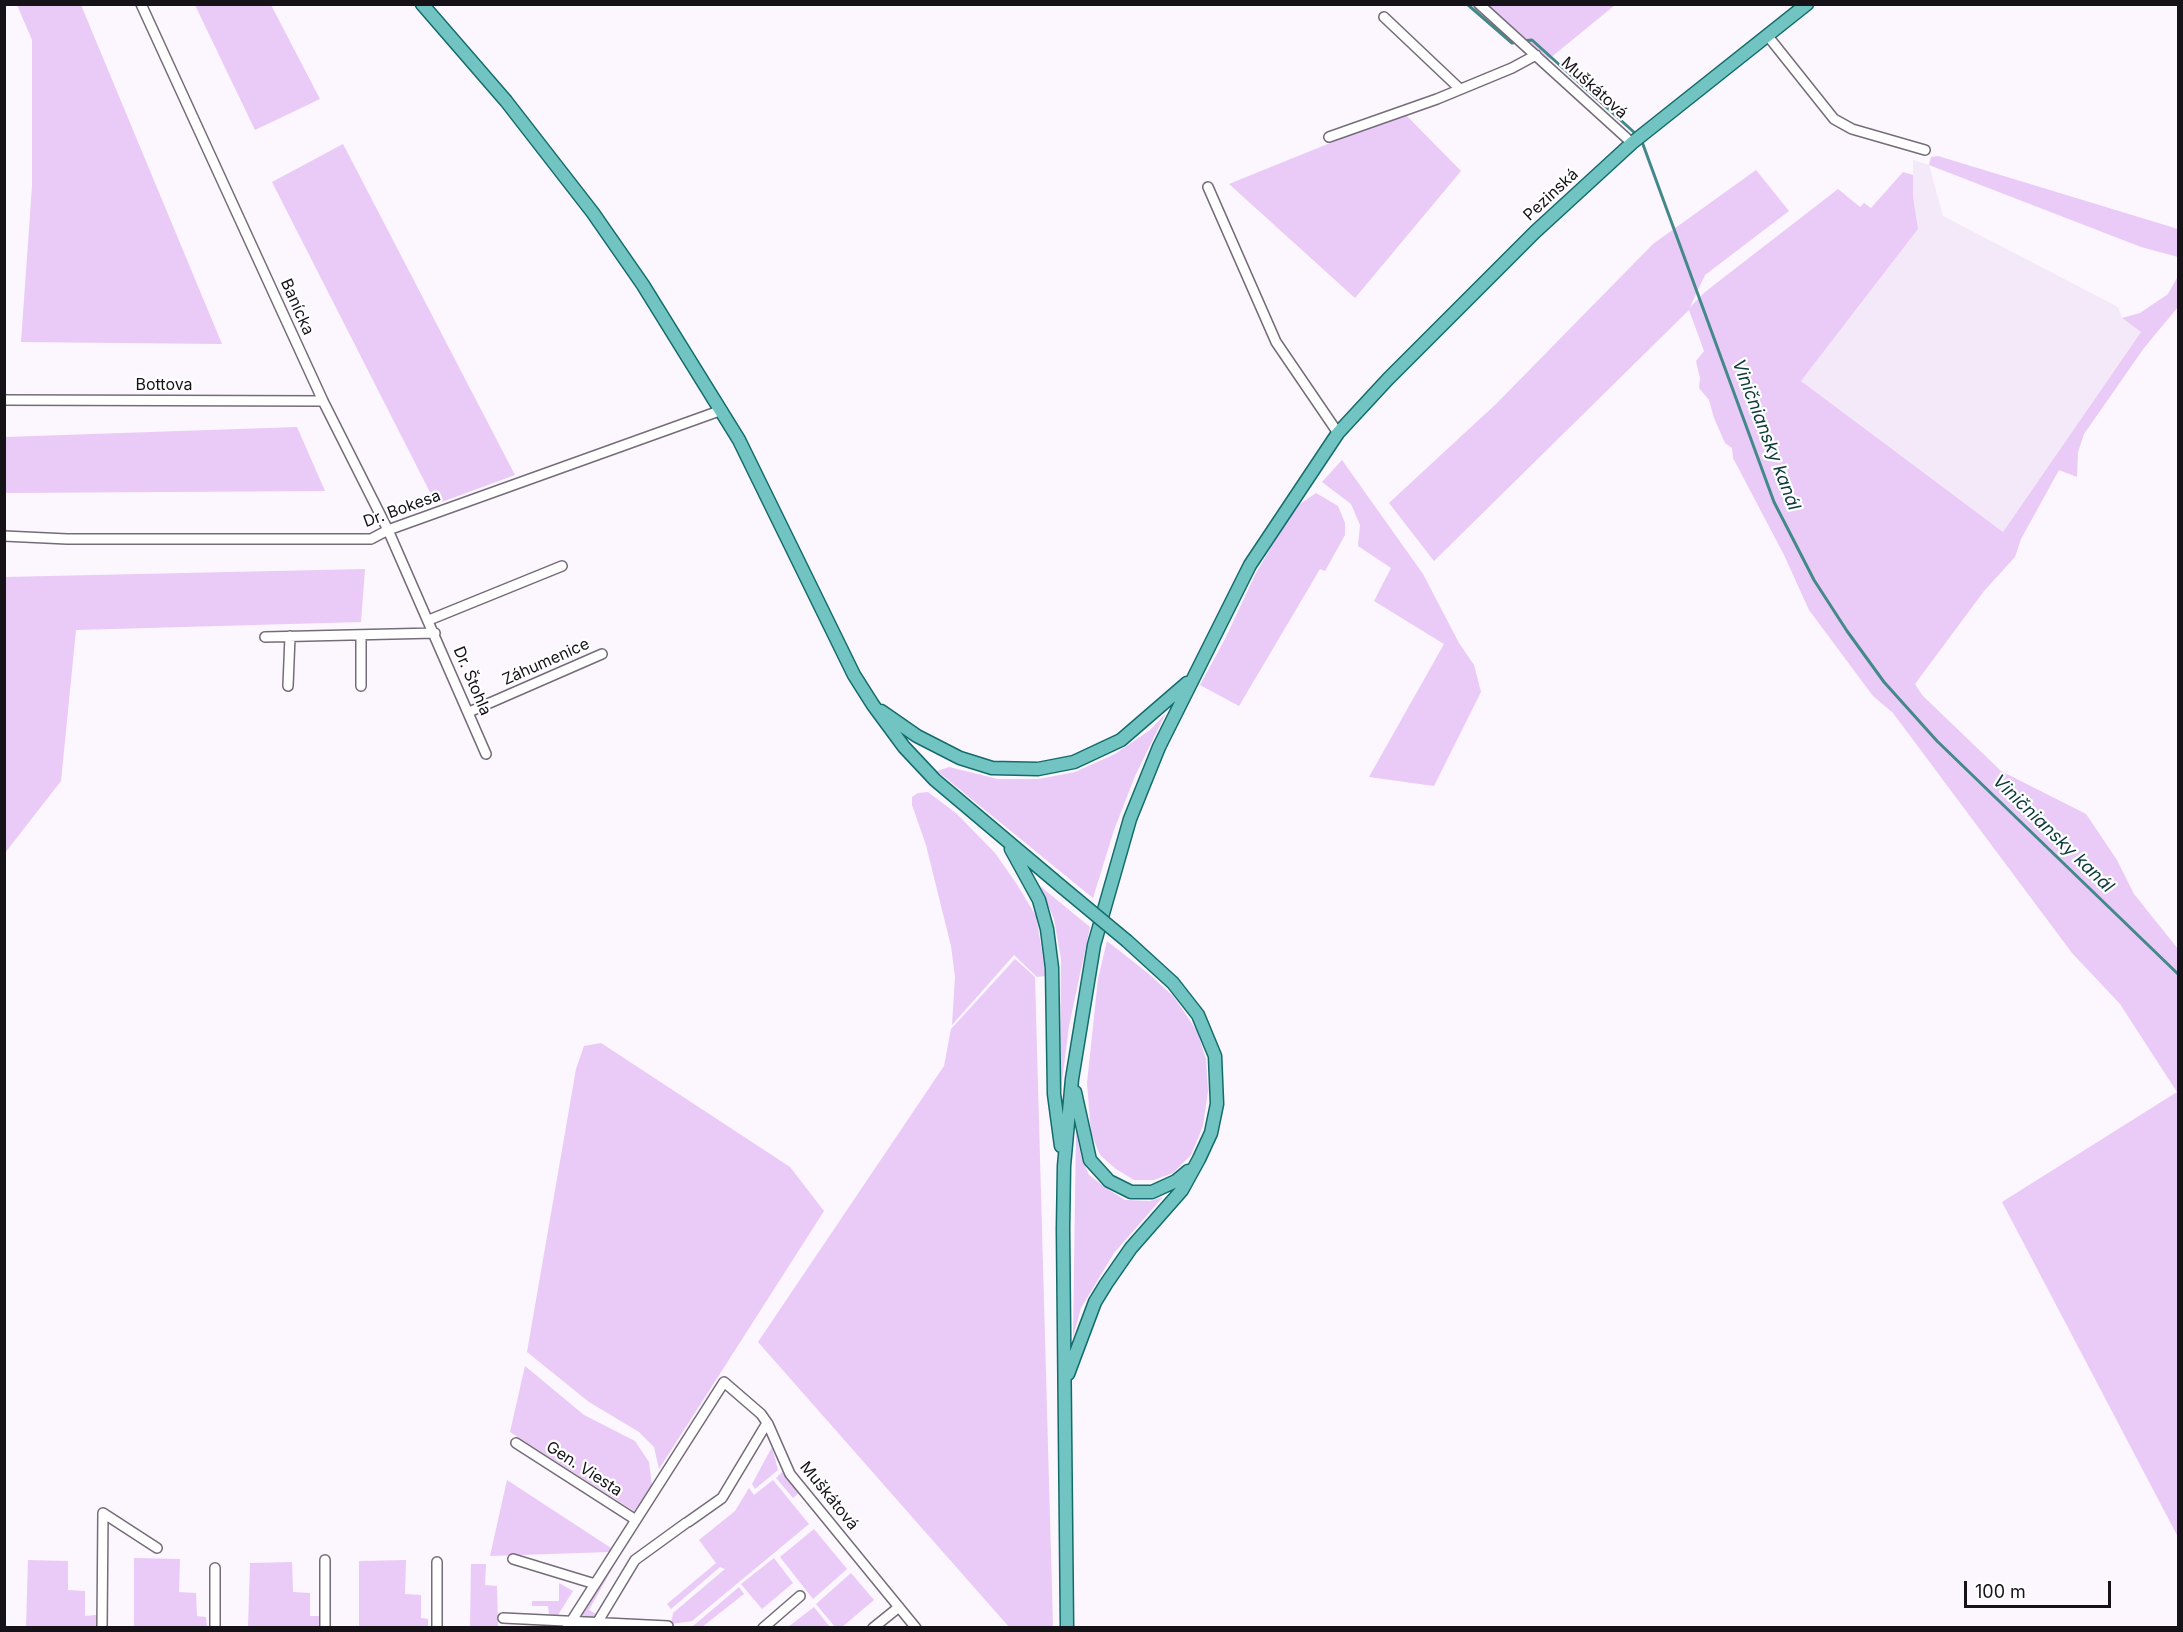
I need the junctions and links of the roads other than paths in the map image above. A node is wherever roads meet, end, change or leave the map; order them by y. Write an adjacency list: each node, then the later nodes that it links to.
1 (141, 4): 14 (street, Banícka)
2 (422, 4): 15 (main road)
3 (1479, 4): 7 (street, Muškátová)
4 (1807, 4): 6 (main road, Pezinská)
5 (1384, 17): 8 (street)
6 (1767, 35): 10 (main road, Pezinská); 11 (street)
7 (1536, 55): 8 (street, Muškátová); 10 (street, Muškátová)
8 (1460, 89): 9 (street, Muškátová)
9 (1329, 137)
10 (1638, 138): 16 (main road, Pezinská)
11 (1925, 150)
12 (1208, 187): 16 (street)
13 (4, 400): 14 (street, Bottova)
14 (323, 400): 17 (street, Banícka)
15 (722, 410): 17 (street, Dr. Bokesa); 29 (main road)
16 (1338, 433): 26 (main road, Pezinská)
17 (388, 530): 18 (street, Dr. Bokesa); 20 (street, Banícka)
18 (4, 536)
19 (562, 566): 20 (street)
20 (429, 620): 21 (street, Dr. Štohla)
21 (435, 633): 22 (street); 30 (street, Dr. Štohla)
22 (361, 635): 23 (street); 28 (street)
23 (290, 636): 24 (street); 27 (street)
24 (265, 637)
25 (602, 654): 30 (street, Záhumenice)
26 (1194, 676): 29 (main road); 33 (main road, Pezinská)
27 (288, 686)
28 (361, 686)
29 (873, 705): 32 (main road)
30 (469, 712): 31 (street, Dr. Štohla)
31 (486, 754)
32 (1007, 842): 34 (main road, bridge); 35 (main road)
33 (1072, 1079): 34 (main road); 35 (main road, Pezinská)
34 (1199, 1159): 36 (main road)
35 (1064, 1166): 36 (main road)
36 (1065, 1381): 59 (main road)
37 (767, 1423): 39 (street, Muškátová); 47 (street, Muškátová); 49 (street)
38 (516, 1443): 39 (street, Gen. Viesta)
39 (636, 1520): 45 (street)
40 (157, 1548): 52 (street)
41 (513, 1559): 45 (street)
42 (325, 1560): 54 (street)
43 (437, 1562): 55 (street)
44 (215, 1568): 53 (street)
45 (595, 1584): 50 (street)
46 (800, 1596): 56 (street)
47 (899, 1607): 57 (street); 58 (street, Muškátová)
48 (503, 1618): 50 (street)
49 (597, 1623): 50 (street); 51 (street)
50 (569, 1624)
51 (669, 1626)
52 (102, 1628)
53 (214, 1628)
54 (325, 1628)
55 (437, 1628)
56 (763, 1628)
57 (873, 1628)
58 (916, 1628)
59 (1067, 1628)

